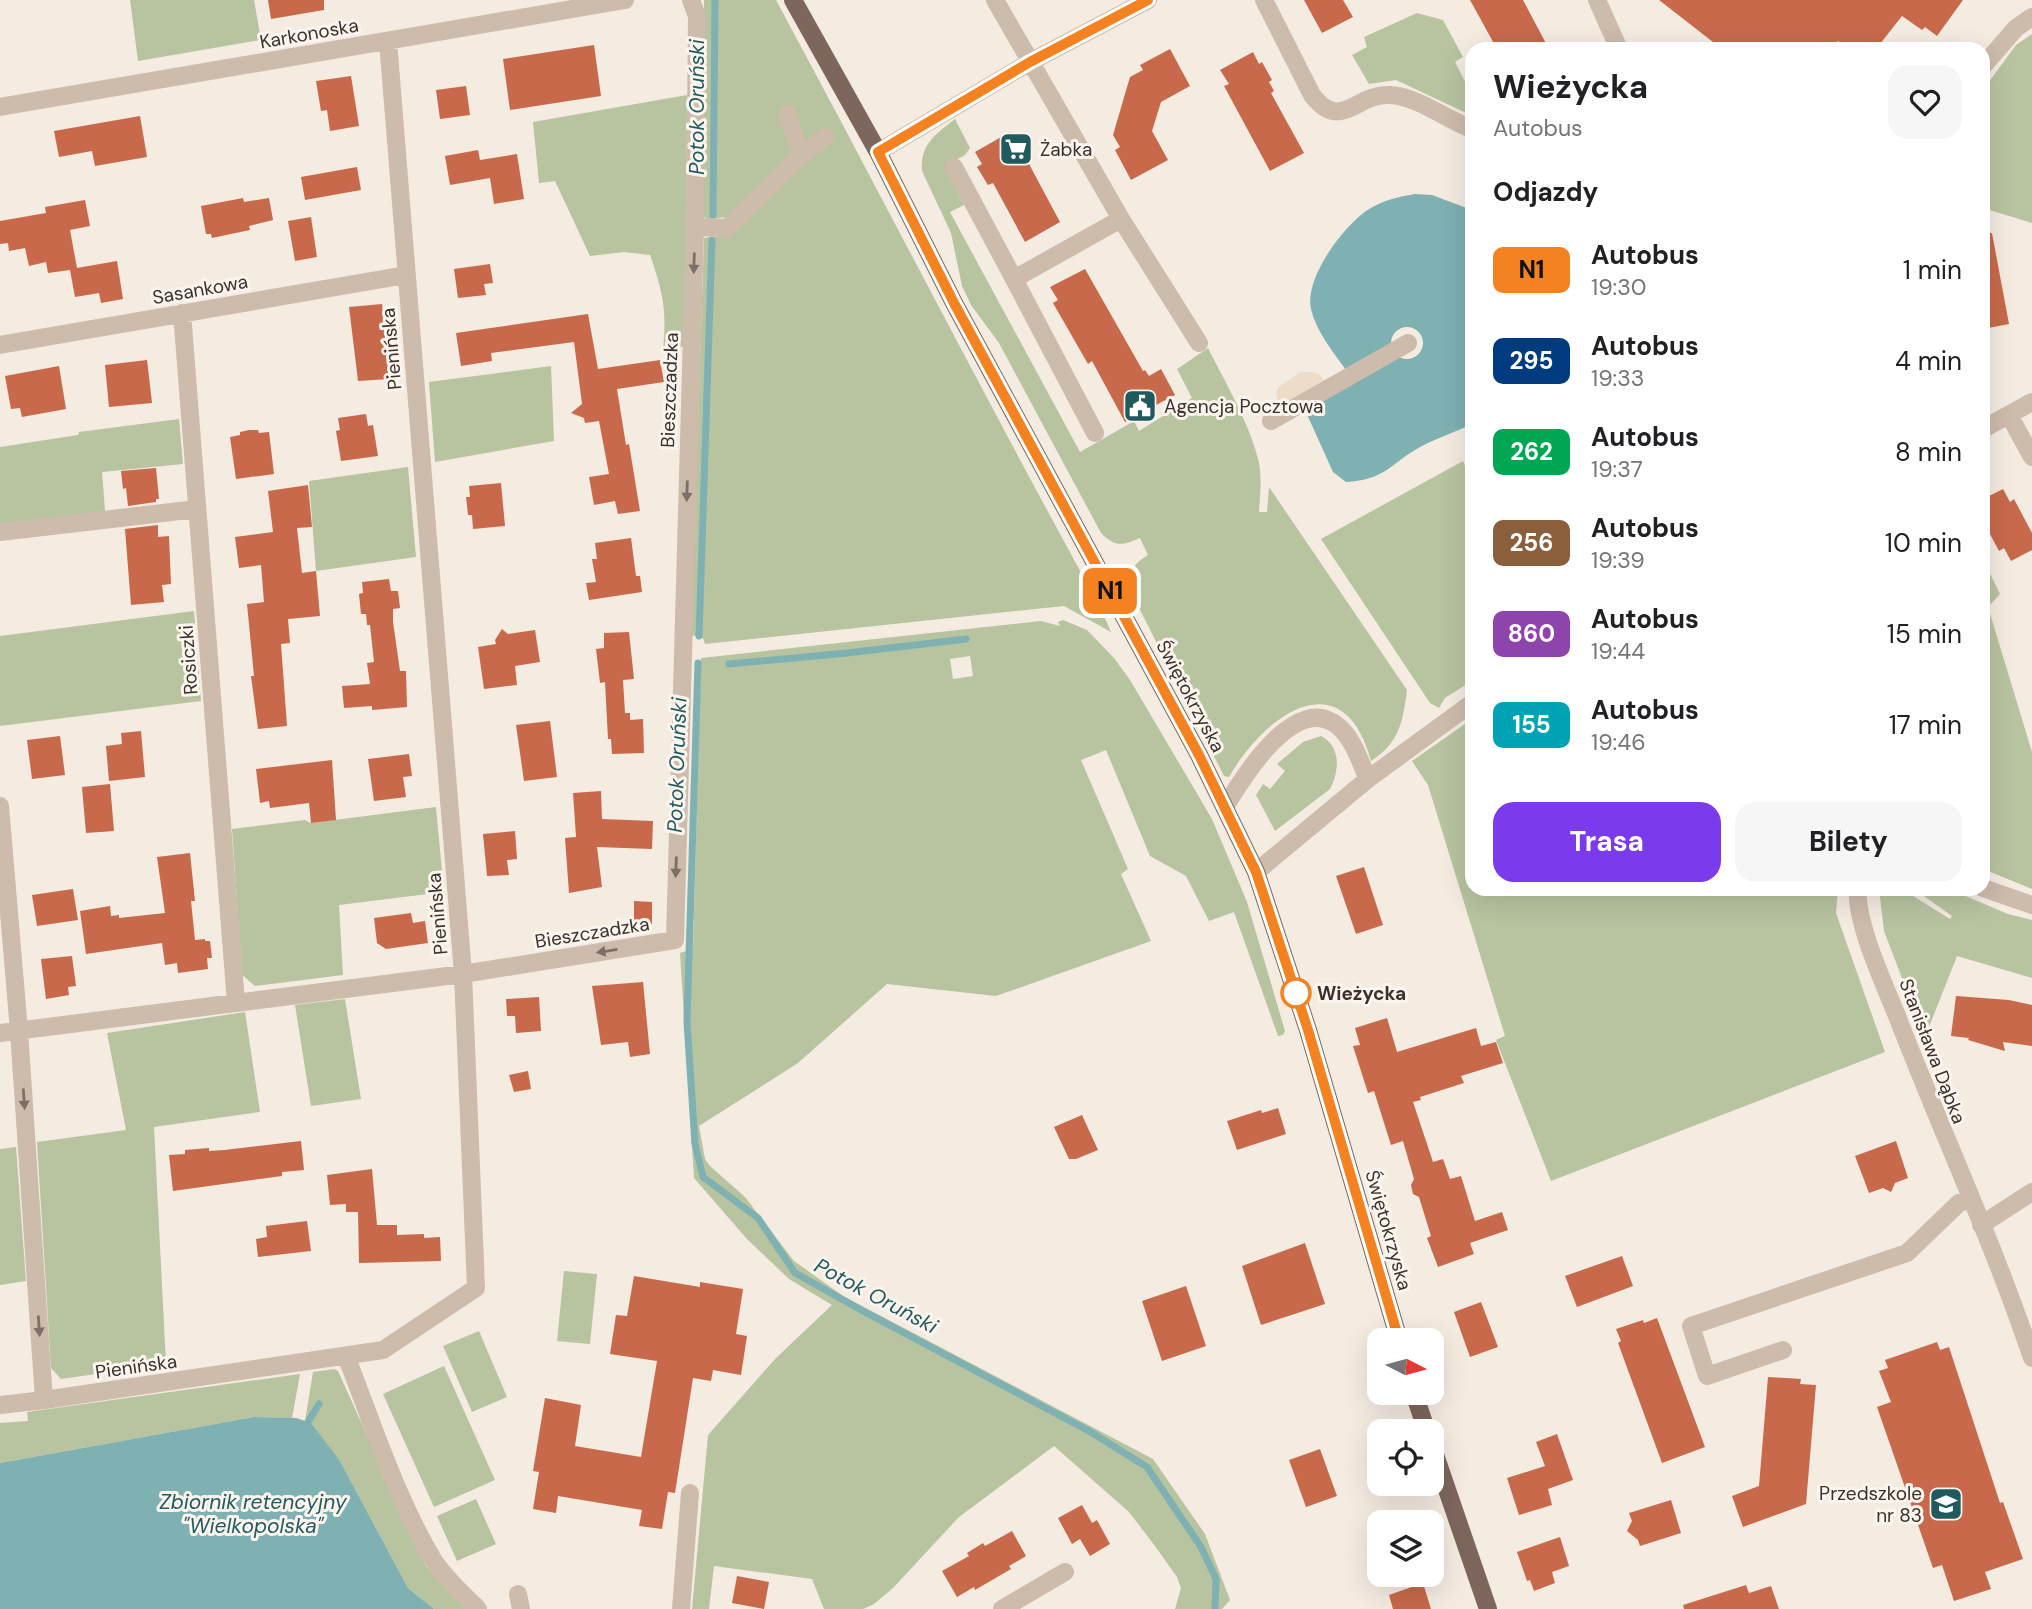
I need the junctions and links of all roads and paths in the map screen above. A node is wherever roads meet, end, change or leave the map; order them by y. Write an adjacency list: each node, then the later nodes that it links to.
1 (625, 0): 9 (street, Karkonoska)
2 (691, 0): 21 (street, Bieszczadzka)
3 (793, 0): 17 (main road, Świętokrzyska)
4 (995, 0): 12 (street)
5 (1148, 0): 12 (street)
6 (1264, 0): 15 (street)
7 (1597, 0): 10 (street)
8 (2032, 17): 11 (street)
9 (387, 41): 13 (street, Karkonoska); 22 (street, Pienińska)
10 (1616, 42)
11 (1990, 58)
12 (1030, 62): 17 (street); 20 (street)
13 (0, 107)
14 (787, 114): 18 (street)
15 (1465, 126)
16 (825, 137): 18 (street)
17 (878, 152): 39 (main road, Świętokrzyska)
18 (801, 156): 21 (street)
19 (954, 167): 23 (street)
20 (1121, 219): 23 (street); 25 (street)
21 (695, 227): 44 (street, Bieszczadzka, one-way to 44)
22 (406, 275): 24 (street, Sasankowa); 44 (street, Pienińska)
23 (1014, 279): 32 (street)
24 (182, 313): 27 (street, Sasankowa); 34 (street, Rosiczki)
25 (1199, 343)
26 (1408, 343): 30 (street)
27 (0, 345)
28 (2032, 402): 29 (street)
29 (2009, 415): 31 (street); 33 (street)
30 (1270, 421)
31 (1990, 425)
32 (1095, 433)
33 (2032, 457)
34 (198, 509): 35 (street); 45 (street, Rosiczki)
35 (0, 532)
36 (1465, 708): 37 (street)
37 (1368, 779): 39 (street); 40 (street)
38 (0, 806): 46 (street)
39 (1225, 807): 40 (main road, Świętokrzyska)
40 (1256, 872): 51 (main road, Świętokrzyska)
41 (1990, 890): 43 (street)
42 (1859, 896): 49 (street, Stanisława Dąbka)
43 (2032, 905)
44 (463, 974): 45 (street, Bieszczadzka); 53 (street, Pienińska)
45 (236, 1003): 46 (street, Bieszczadzka)
46 (19, 1031): 47 (street, Bieszczadzka); 55 (street, one-way to 55)
47 (0, 1033)
48 (2032, 1192): 50 (street)
49 (1970, 1199): 50 (street, Stanisława Dąbka); 52 (street)
50 (1981, 1225): 54 (street, Stanisława Dąbka)
51 (1395, 1328)
52 (1783, 1350)
53 (346, 1356): 55 (street, Pienińska); 60 (street)
54 (2032, 1358)
55 (44, 1400): 56 (street, Pienińska)
56 (0, 1405)
57 (1444, 1481): 63 (main road)
58 (690, 1493): 61 (street)
59 (1065, 1572): 62 (street)
60 (478, 1609)
61 (681, 1609)
62 (1002, 1609)
63 (1488, 1609)

